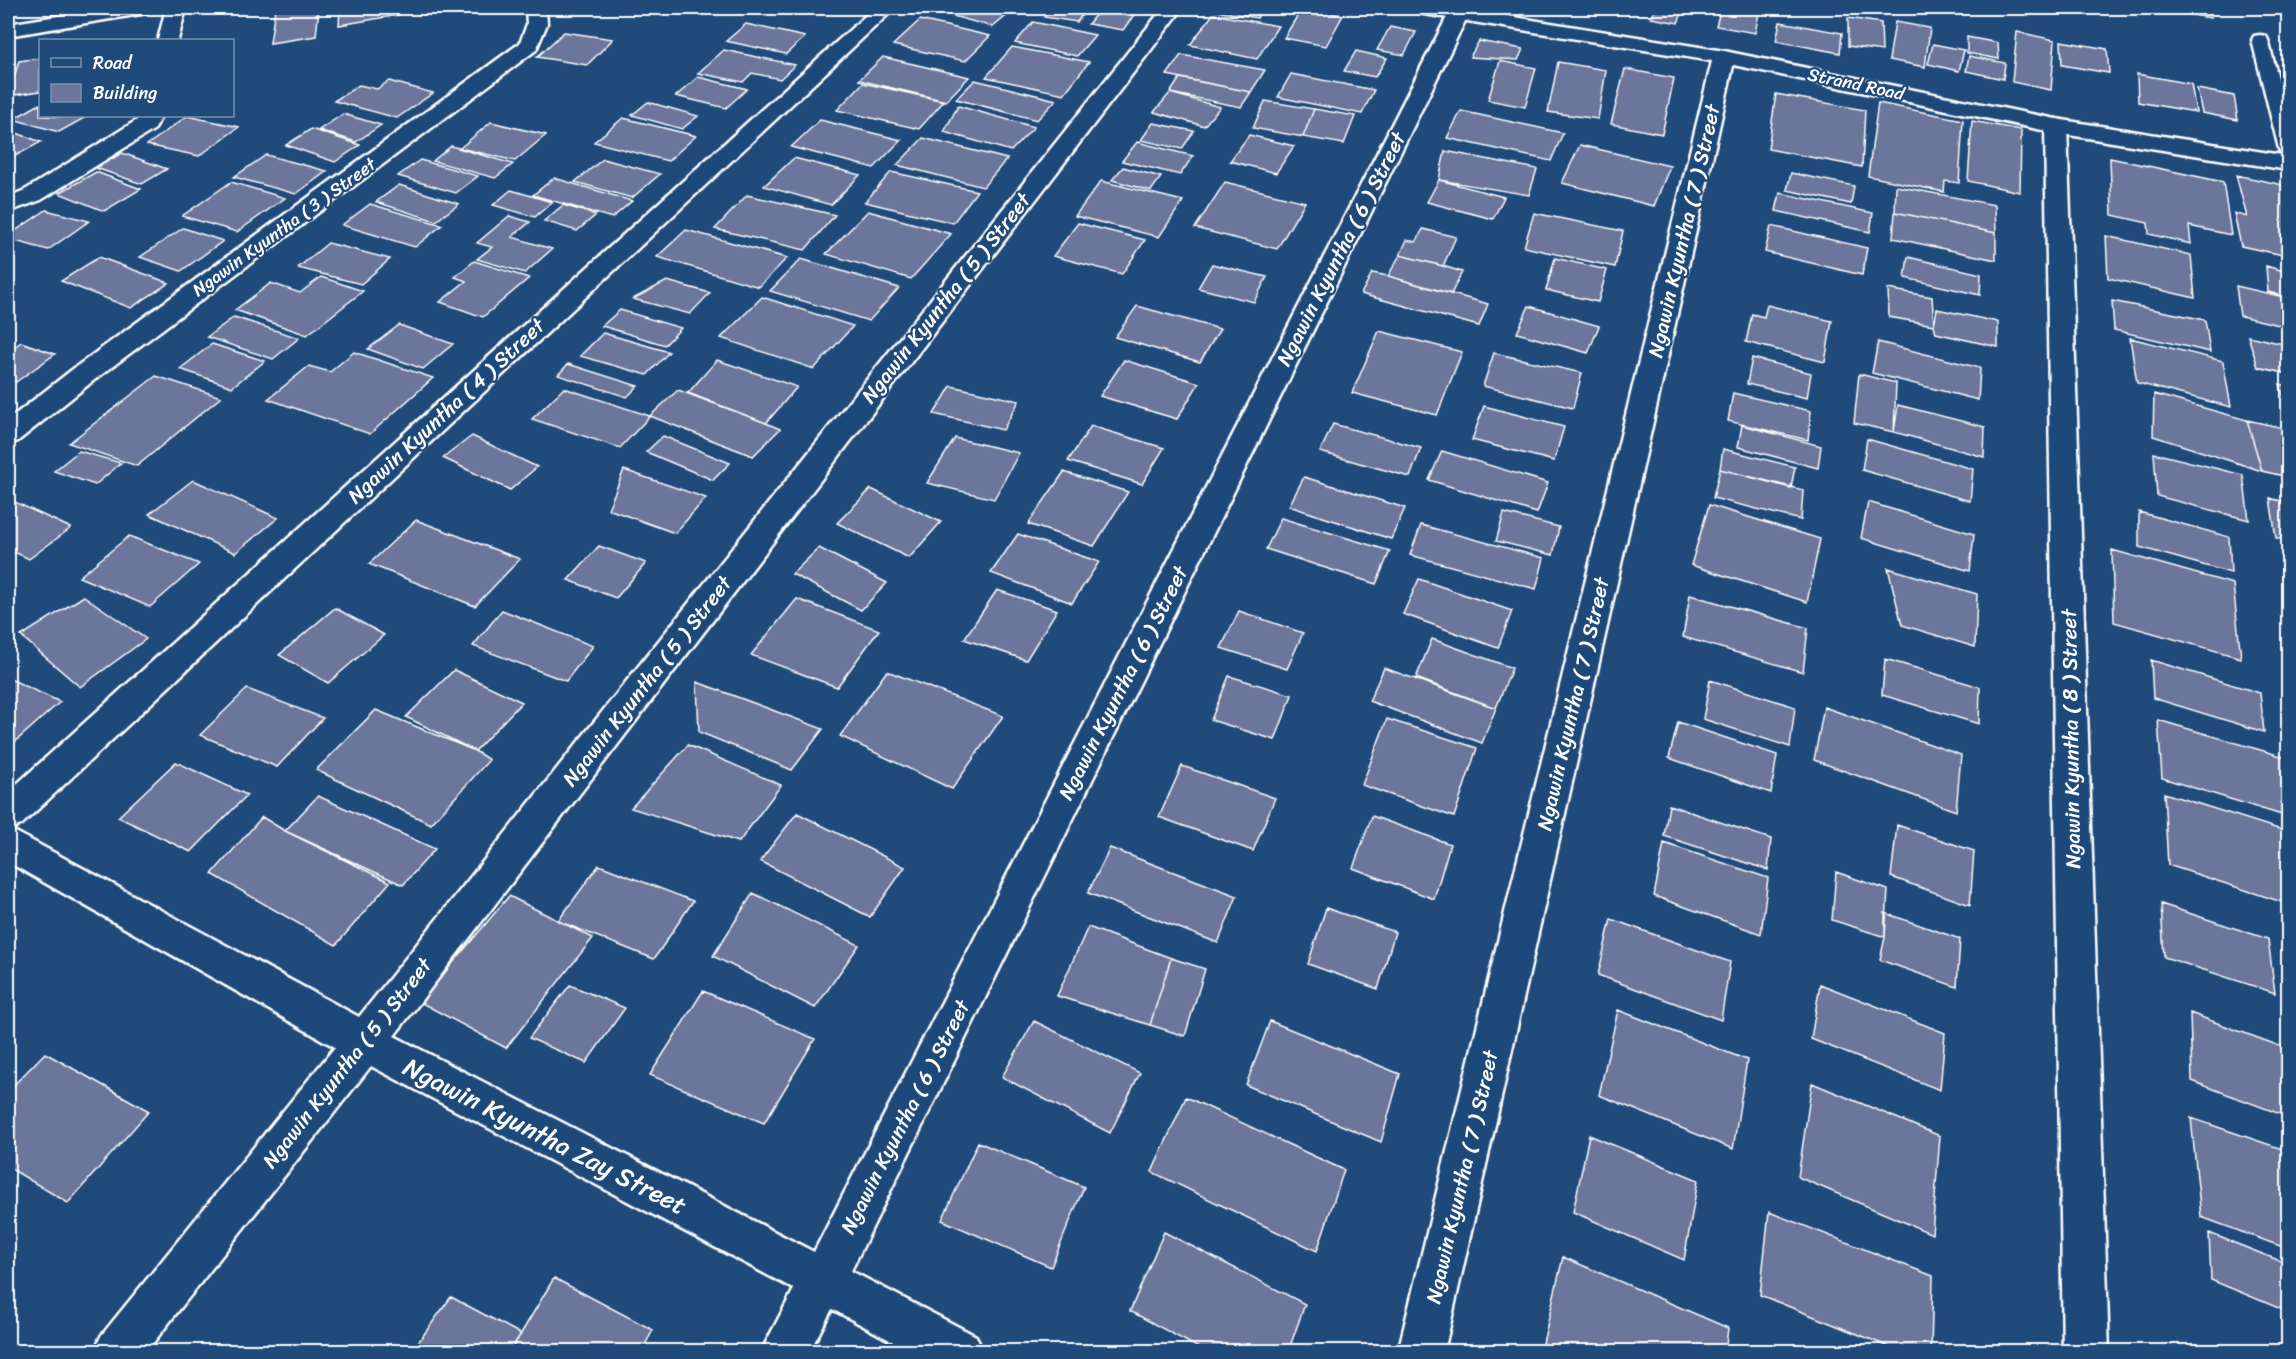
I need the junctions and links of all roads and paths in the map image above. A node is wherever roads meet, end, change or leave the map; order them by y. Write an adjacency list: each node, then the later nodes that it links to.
1 (141, 8): 9 (street)
2 (176, 8): 10 (street)
3 (536, 8): 18 (street, Ngawin Kyuntha ( 3 ) Street)
4 (885, 8): 19 (street, Ngawin Kyuntha ( 4 ) Street)
5 (1173, 8): 21 (street, Ngawin Kyuntha ( 5 ) Street)
6 (1424, 8): 7 (street, Strand Road)
7 (1460, 13): 8 (street, Strand Road); 22 (street, Ngawin Kyuntha ( 6 ) Street)
8 (1499, 13): 12 (street, Strand Road)
9 (8, 30)
10 (168, 39)
11 (2260, 40): 15 (lane)
12 (1724, 57): 14 (street, Strand Road); 26 (street, Ngawin Kyuntha ( 7 ) Street)
13 (150, 117): 17 (street)
14 (2056, 126): 16 (street, Strand Road); 27 (street, Ngawin Kyuntha ( 8 ) Street)
15 (2289, 149)
16 (2289, 163)
17 (8, 205)
18 (8, 434)
19 (8, 814)
20 (8, 844): 21 (street, Ngawin Kyuntha Zay Street)
21 (365, 1042): 22 (street, Ngawin Kyuntha Zay Street); 23 (street, Ngawin Kyuntha ( 5 ) Street)
22 (823, 1280): 24 (street, Ngawin Kyuntha ( 6 ) Street); 25 (street, Ngawin Kyuntha Zay Street)
23 (117, 1352)
24 (784, 1352)
25 (960, 1352)
26 (1421, 1352)
27 (2086, 1352)

